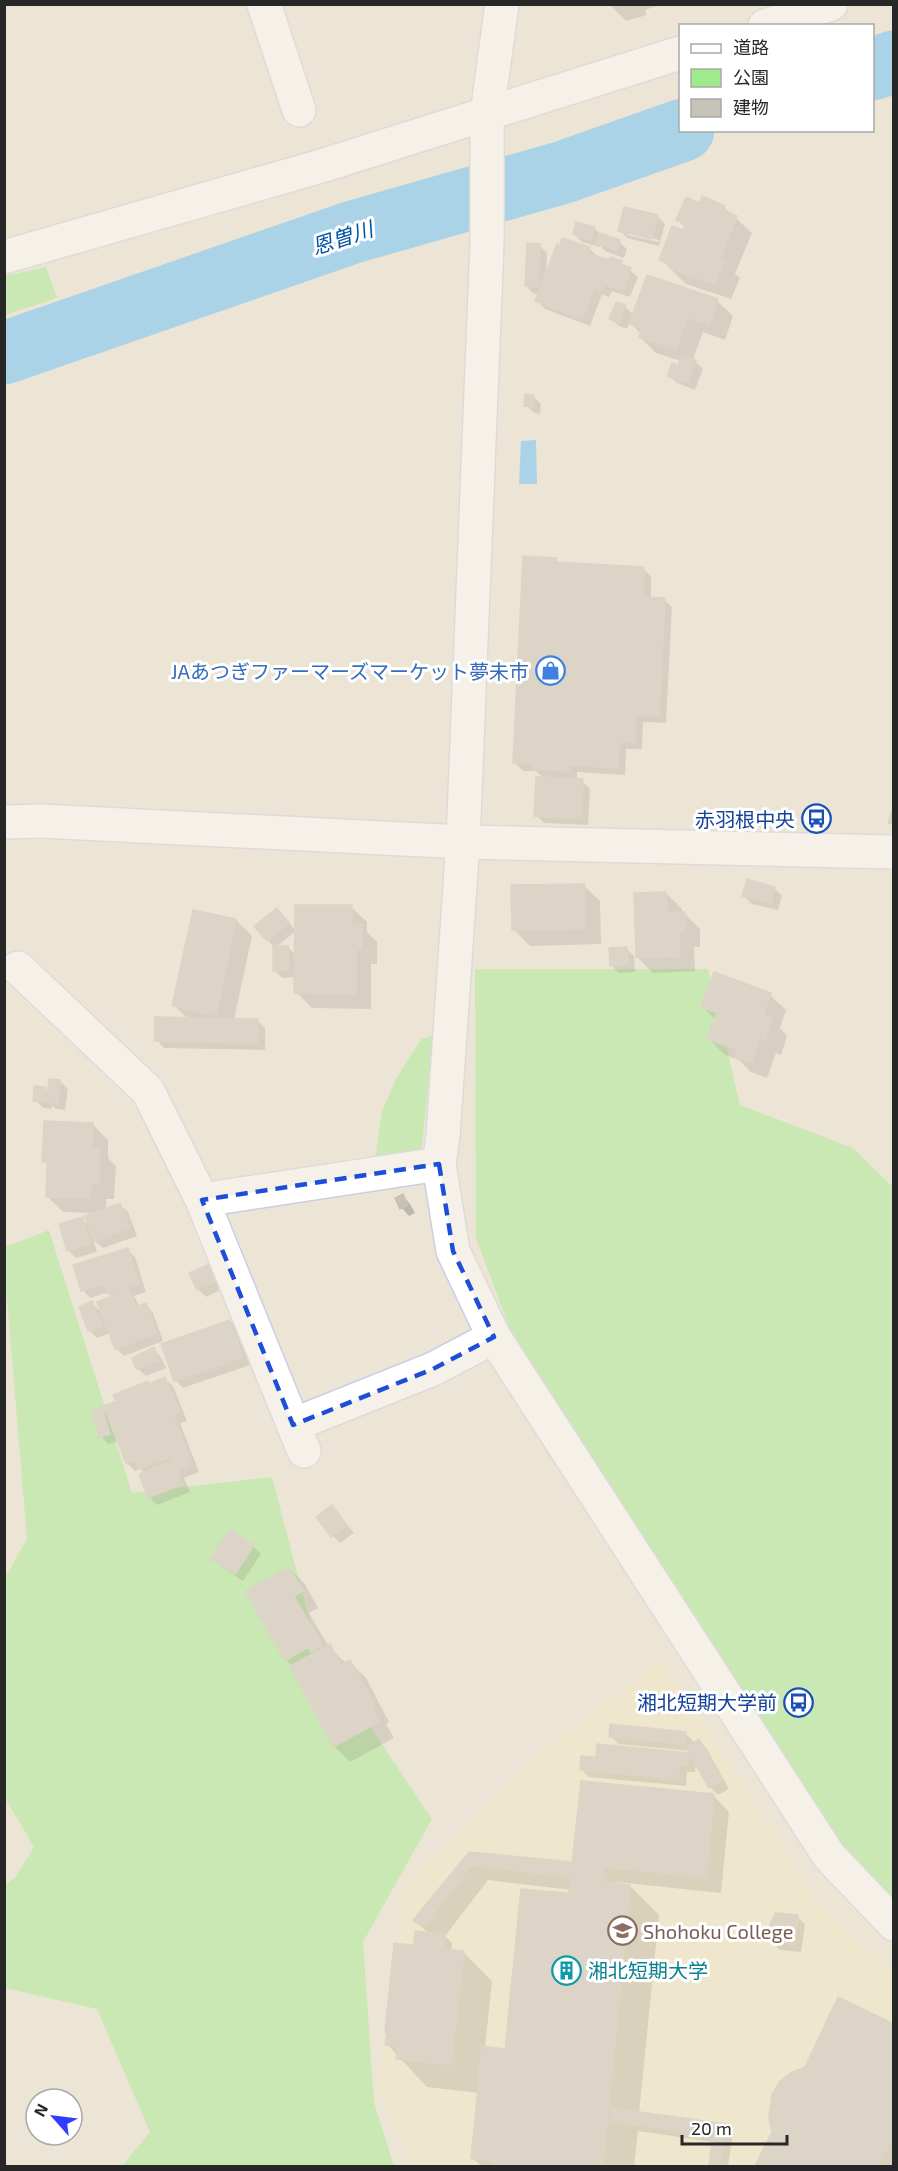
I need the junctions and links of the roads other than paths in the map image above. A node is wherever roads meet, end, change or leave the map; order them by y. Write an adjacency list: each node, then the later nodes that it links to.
1 (264, 4): 6 (street)
2 (502, 4): 7 (street)
3 (831, 4): 4 (street)
4 (771, 24)
5 (679, 53): 7 (street)
6 (299, 110)
7 (487, 129): 8 (street); 10 (street)
8 (4, 258)
9 (4, 822): 10 (street)
10 (463, 842): 11 (street); 13 (street)
11 (894, 852)
12 (18, 968): 14 (street)
13 (439, 1164): 14 (street); 15 (street)
14 (202, 1200): 15 (street)
15 (494, 1337): 16 (street)
16 (894, 1924)

